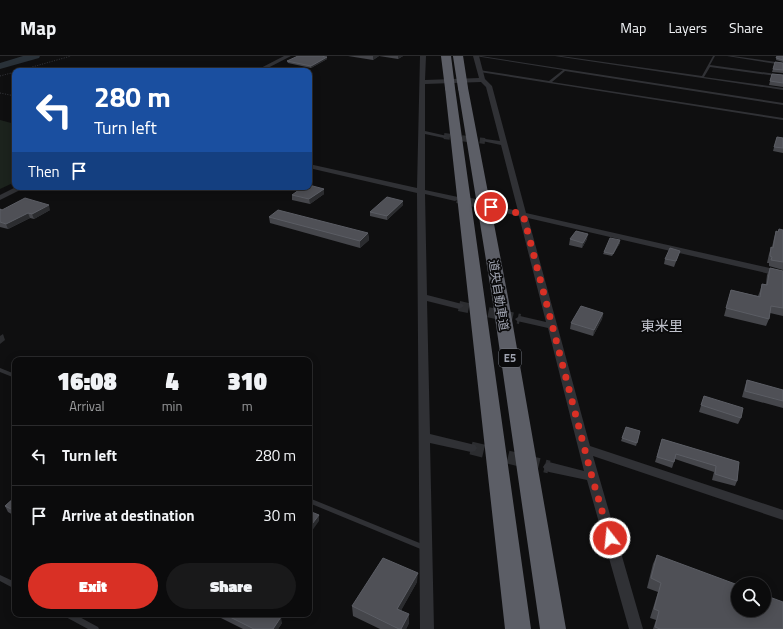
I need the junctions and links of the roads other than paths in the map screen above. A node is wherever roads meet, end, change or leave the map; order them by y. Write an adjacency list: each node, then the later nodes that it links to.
1 (288, 56): 11 (street)
2 (423, 56): 16 (street)
3 (446, 56): 18 (highway, 道央自動車道 / E5, bridge)
4 (458, 56): 18 (highway, 道央自動車道 / E5, bridge)
5 (476, 56): 12 (lane); 13 (street)
6 (556, 56): 15 (lane)
7 (714, 56): 10 (lane)
8 (728, 56): 9 (lane)
9 (783, 64)
10 (709, 66): 14 (lane); 15 (lane)
11 (264, 68)
12 (564, 71): 17 (lane); 20 (lane)
13 (481, 76): 16 (street); 17 (lane); 25 (street)
14 (783, 76)
15 (703, 77): 19 (lane)
16 (422, 82): 22 (street)
17 (550, 82): 21 (lane)
18 (457, 88): 53 (highway, 道央自動車道 / E5); 54 (highway, 道央自動車道 / E5)
19 (783, 89)
20 (783, 104)
21 (783, 119)
22 (422, 132): 23 (street); 28 (street)
23 (444, 136)
24 (485, 141): 25 (street)
25 (505, 144): 32 (street)
26 (312, 167): 28 (street)
27 (16, 190): 29 (street)
28 (421, 191): 30 (street); 34 (street)
29 (0, 198)
30 (455, 199)
31 (491, 207): 32 (street)
32 (523, 214): 33 (street); 37 (street)
33 (783, 274)
34 (423, 297): 35 (street); 40 (street)
35 (459, 306)
36 (520, 319): 37 (street)
37 (552, 326): 42 (street)
38 (0, 370): 39 (lane)
39 (12, 375)
40 (424, 437): 41 (street); 47 (street)
41 (471, 448)
42 (584, 449): 44 (street); 46 (street)
43 (549, 467): 44 (street)
44 (592, 477): 55 (street)
45 (312, 501): 47 (lane)
46 (783, 515)
47 (426, 548): 52 (street)
48 (0, 578): 49 (lane)
49 (12, 584)
50 (72, 617): 51 (lane)
51 (95, 629)
52 (427, 629)
53 (518, 629)
54 (553, 629)
55 (636, 629)

